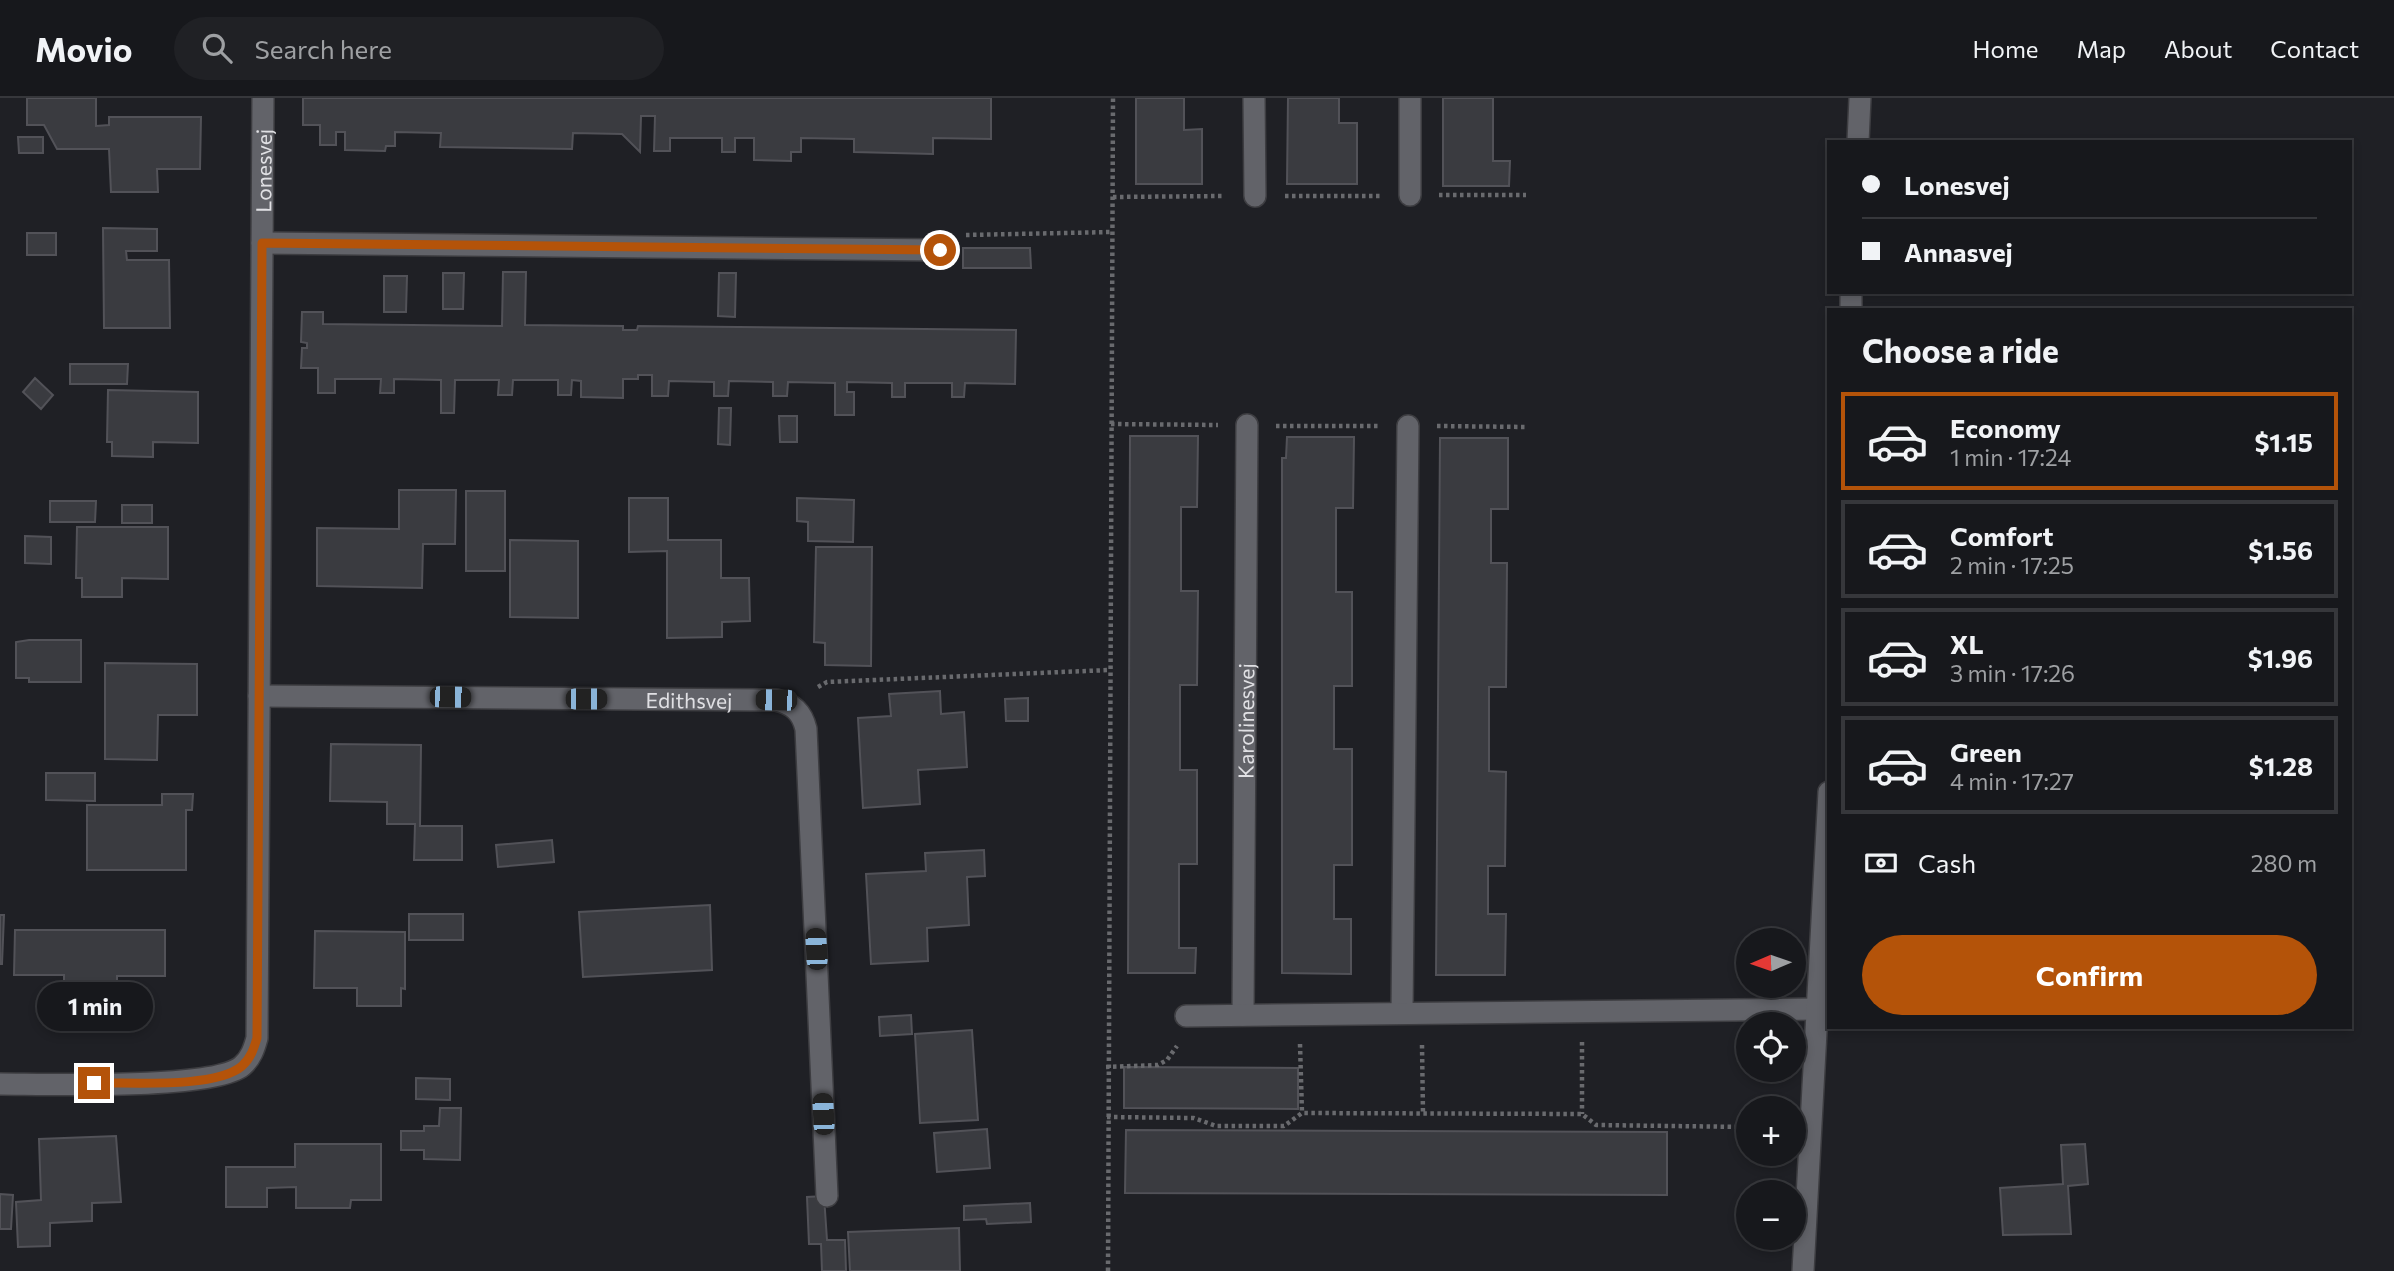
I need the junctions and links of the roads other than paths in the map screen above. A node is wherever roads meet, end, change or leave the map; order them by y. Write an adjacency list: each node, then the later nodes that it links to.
1 (263, 98): 8 (street, Lonesvej)
2 (1254, 98): 7 (street)
3 (1410, 98): 6 (street)
4 (1860, 98): 5 (street)
5 (1858, 140)
6 (1410, 195)
7 (1255, 196)
8 (262, 243): 9 (street, Lonesvej); 12 (street, Lonesvej)
9 (940, 250)
10 (1247, 425): 16 (street, Karolinesvej)
11 (1408, 426): 15 (street)
12 (259, 696): 18 (street, Lonesvej); 19 (street, Edithsvej)
13 (1827, 835): 14 (street)
14 (1819, 1009): 15 (street); 20 (street)
15 (1412, 1013): 16 (street)
16 (1243, 1015): 17 (street)
17 (1186, 1016)
18 (0, 1084)
19 (827, 1196)
20 (1803, 1271)

